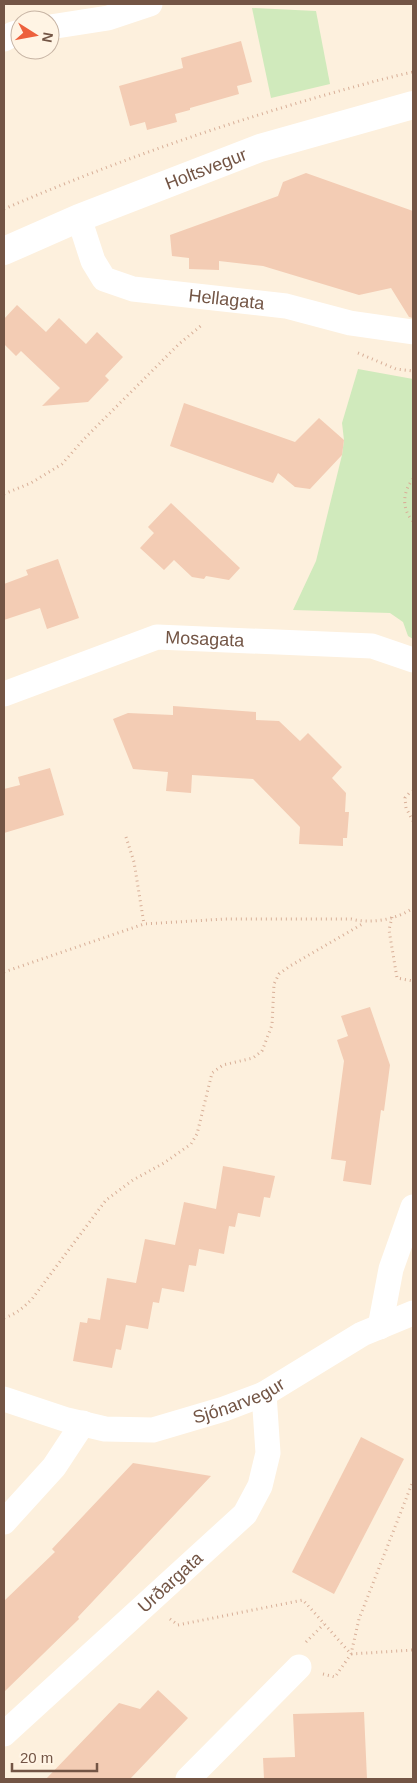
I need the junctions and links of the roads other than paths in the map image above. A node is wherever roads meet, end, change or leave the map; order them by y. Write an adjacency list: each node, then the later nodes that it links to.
1 (150, 4): 2 (street)
2 (60, 25)
3 (413, 105): 4 (street, Holtsvegur)
4 (79, 218): 5 (street, Holtsvegur); 6 (street, Hellagata)
5 (4, 251)
6 (413, 332)
7 (413, 660): 8 (street, Mosagata)
8 (4, 694)
9 (413, 1207): 11 (street)
10 (413, 1313): 11 (street, Sjónarvegur)
11 (380, 1327): 12 (street, Sjónarvegur)
12 (264, 1394): 14 (street, Sjónarvegur); 17 (street, Urðargata)
13 (4, 1399): 14 (street, Sjónarvegur)
14 (82, 1423): 15 (street)
15 (4, 1522)
16 (299, 1667): 18 (street)
17 (4, 1734)
18 (188, 1779)

